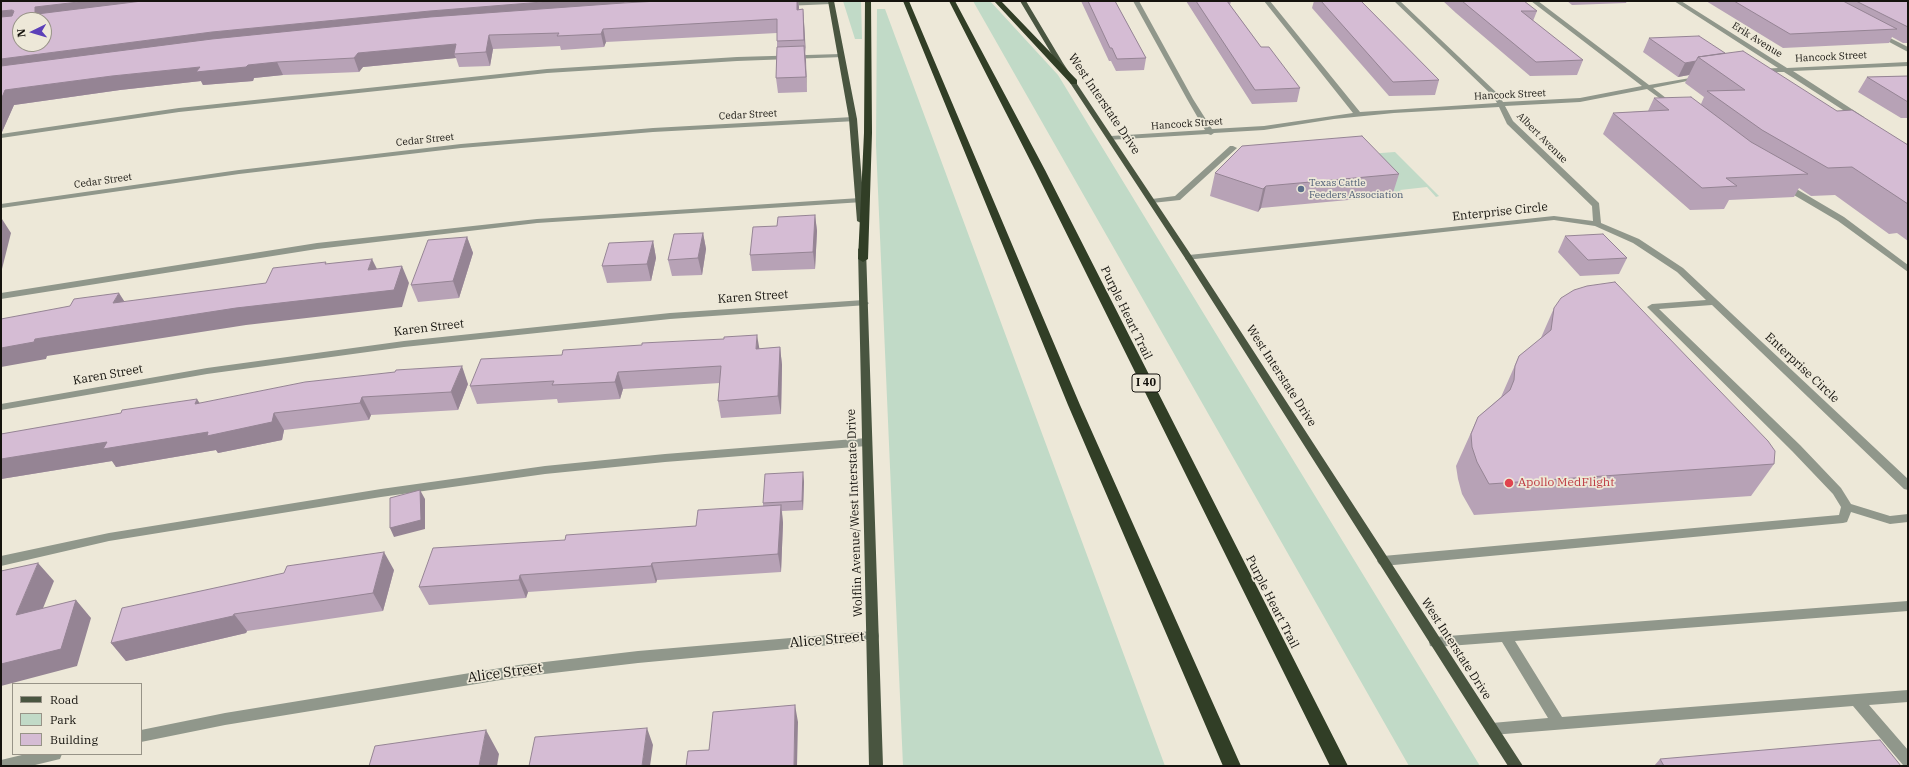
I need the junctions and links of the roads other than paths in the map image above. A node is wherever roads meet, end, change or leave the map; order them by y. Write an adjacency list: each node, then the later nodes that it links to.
1 (868, 1): 37 (highway)
2 (906, 1): 62 (highway)
3 (952, 1): 63 (highway, Purple Heart Trail / I 40)
4 (997, 1): 20 (highway)
5 (1022, 1): 20 (main road, West Interstate Drive)
6 (1136, 1): 27 (street)
7 (1267, 1): 24 (street)
8 (1397, 1): 22 (street, Albert Avenue)
9 (1534, 1): 21 (street)
10 (1677, 1): 17 (street, Erik Avenue)
11 (831, 2): 12 (street); 15 (main road)
12 (776, 5)
13 (1875, 32): 14 (street)
14 (1908, 50)
15 (841, 56): 25 (main road); 28 (street)
16 (1908, 64): 17 (street, Hancock Street)
17 (1786, 70): 18 (street, Hancock Street); 26 (street, Erik Avenue)
18 (1749, 72)
19 (1708, 76): 21 (street, Hancock Street)
20 (1074, 82): 29 (main road, West Interstate Drive)
21 (1647, 88): 22 (street, Hancock Street); 23 (street)
22 (1501, 105): 24 (street, Hancock Street); 35 (street, Albert Avenue)
23 (1678, 110)
24 (1358, 114): 27 (street, Hancock Street)
25 (853, 119): 32 (main road); 34 (street, Cedar Street)
26 (1869, 123)
27 (1211, 132): 29 (street, Hancock Street)
28 (1, 136)
29 (1111, 138): 33 (main road, West Interstate Drive)
30 (1233, 148): 33 (street)
31 (1776, 180): 38 (street)
32 (860, 200): 37 (main road); 39 (street)
33 (1152, 201): 36 (main road, West Interstate Drive)
34 (1, 206)
35 (1597, 224): 36 (street, Enterprise Circle); 40 (street, Enterprise Circle)
36 (1189, 258): 48 (main road, West Interstate Drive)
37 (863, 259): 41 (main road, Wolflin Avenue/West Interstate Drive)
38 (1908, 269)
39 (1, 296)
40 (1714, 302): 44 (street, Enterprise Circle); 45 (street)
41 (864, 303): 42 (street, Karen Street); 43 (main road, Wolflin Avenue/West Interstate Drive)
42 (1, 407)
43 (867, 442): 47 (street); 50 (main road, Wolflin Avenue/West Interstate Drive)
44 (1908, 486)
45 (1848, 507): 46 (street); 48 (street)
46 (1908, 518)
47 (1, 561)
48 (1383, 561): 52 (main road, West Interstate Drive)
49 (1908, 606): 51 (street)
50 (873, 636): 57 (street, Alice Street); 61 (main road, Wolflin Avenue/West Interstate Drive)
51 (1506, 637): 52 (street); 55 (street)
52 (1435, 642): 56 (main road, West Interstate Drive)
53 (1908, 696): 54 (street)
54 (1856, 700): 55 (street); 59 (street)
55 (1559, 724): 56 (street)
56 (1492, 729): 64 (main road, West Interstate Drive)
57 (142, 736)
58 (51, 755): 60 (street)
59 (1908, 760)
60 (2, 766)
61 (876, 766)
62 (1232, 766)
63 (1339, 766)
64 (1516, 766)

